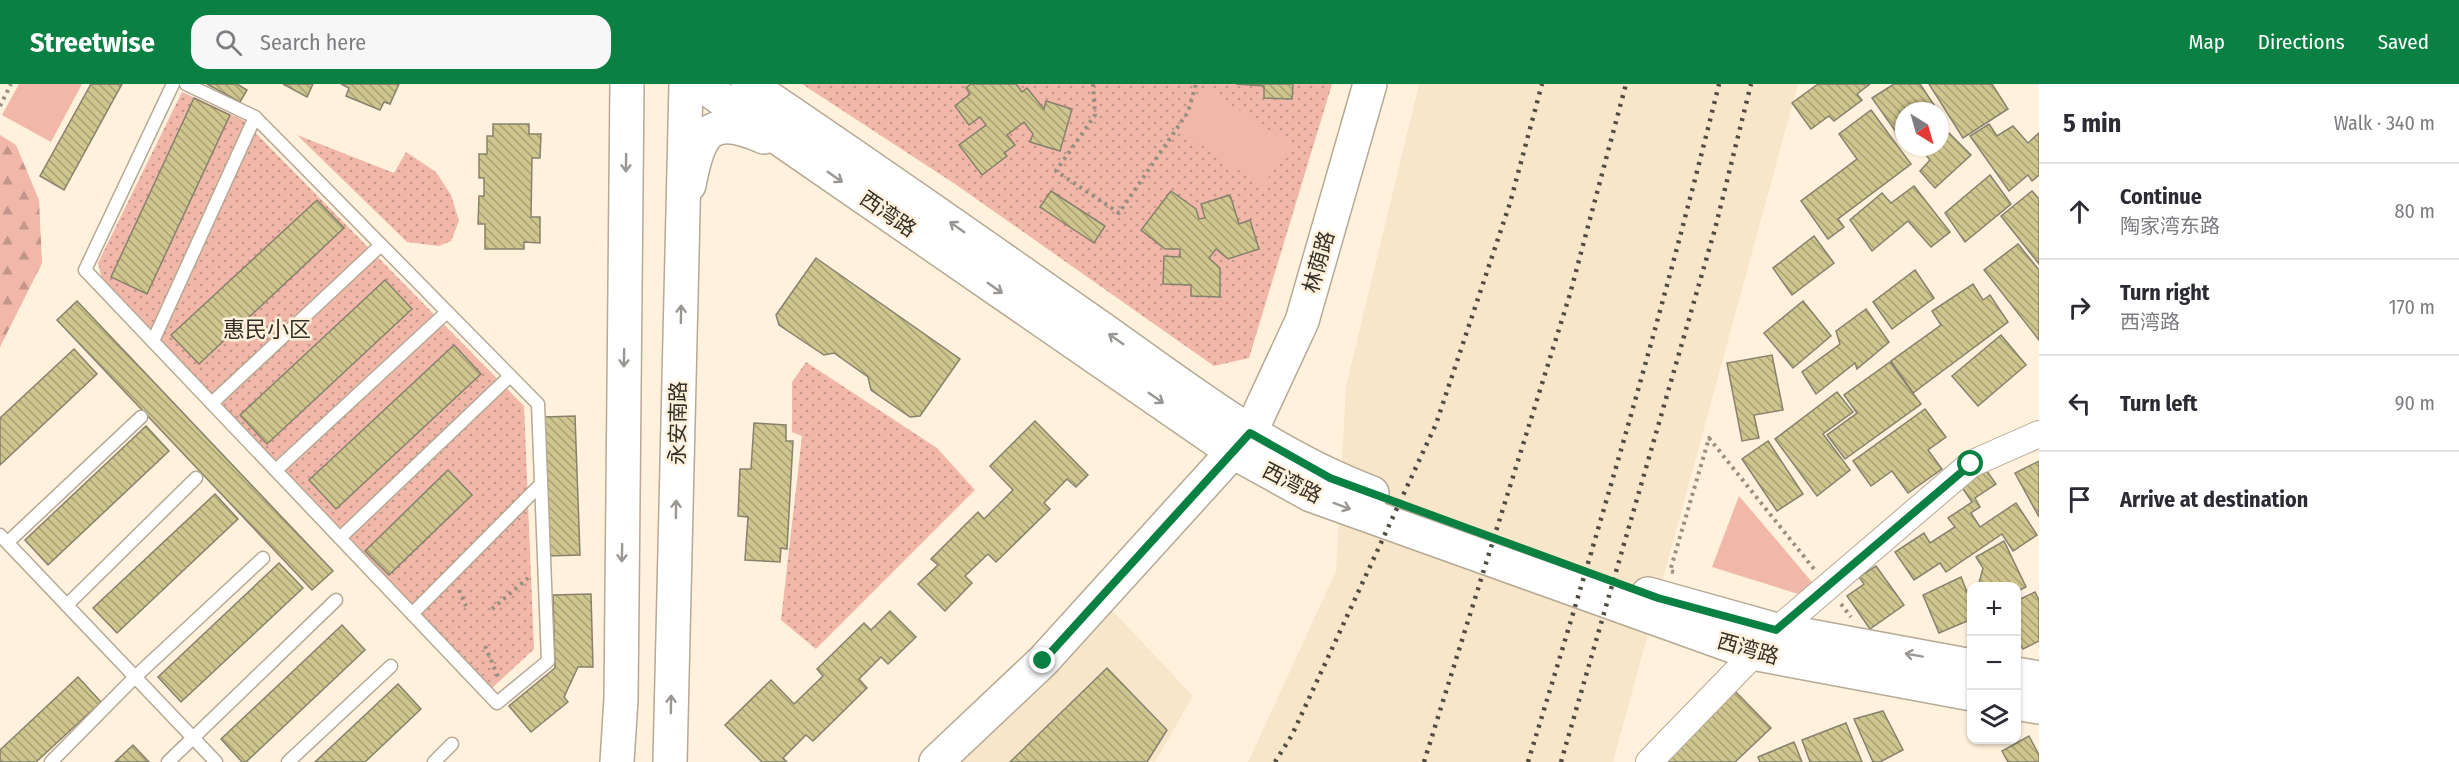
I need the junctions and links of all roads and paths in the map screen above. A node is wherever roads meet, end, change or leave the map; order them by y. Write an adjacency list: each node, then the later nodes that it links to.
1 (11, 84): 13 (path)
2 (173, 84): 20 (lane)
3 (186, 84): 14 (lane)
4 (612, 84): 15 (main road)
5 (627, 84): 15 (main road)
6 (686, 84): 17 (main road, 永安南路)
7 (700, 84): 16 (main road, 西湾路)
8 (748, 84): 12 (main road, 西湾路)
9 (1094, 84): 10 (path)
10 (1196, 84)
11 (1370, 84): 25 (main road, 林荫路)
12 (770, 95): 25 (main road, 西湾路, one-way to 12)
13 (0, 106)
14 (255, 117): 18 (lane); 20 (lane)
15 (626, 128): 59 (main road, one-way to 59)
16 (795, 149): 17 (main road); 25 (main road, 西湾路, one-way to 25)
17 (684, 214): 60 (main road, 永安南路, one-way to 17)
18 (381, 245): 19 (lane); 22 (lane)
19 (447, 312): 21 (lane); 26 (lane)
20 (153, 341): 22 (lane)
21 (510, 376): 28 (lane); 30 (lane)
22 (212, 402): 26 (lane)
23 (141, 417): 29 (lane)
24 (2039, 435): 34 (street)
25 (1242, 442): 39 (main road, 西湾路); 42 (main road, 西湾路, one-way to 42); 61 (main road, 林荫路)
26 (276, 470): 30 (lane)
27 (196, 478): 36 (lane)
28 (541, 484): 32 (lane); 38 (lane)
29 (4, 538): 36 (lane)
30 (340, 538): 38 (lane)
31 (263, 558): 46 (lane)
32 (544, 564): 37 (path); 49 (lane)
33 (1680, 574): 34 (path)
34 (1828, 586): 39 (street); 41 (path)
35 (336, 600): 52 (lane)
36 (67, 605): 46 (lane)
37 (492, 609)
38 (412, 614): 49 (lane)
39 (1776, 630): 41 (main road, 西湾路); 42 (street)
40 (485, 646): 49 (path)
41 (1876, 648): 43 (main road, 西湾路, one-way to 41)
42 (1752, 653): 48 (main road, 西湾路); 62 (street)
43 (1967, 665)
44 (391, 666): 57 (lane)
45 (2021, 675): 47 (main road)
46 (135, 677): 52 (lane); 54 (lane)
47 (2039, 678)
48 (1967, 693)
49 (506, 695)
50 (2021, 704): 51 (main road)
51 (2039, 707)
52 (193, 738): 55 (lane); 56 (lane)
53 (452, 744): 58 (lane)
54 (51, 762)
55 (168, 762)
56 (216, 762)
57 (288, 762)
58 (434, 762)
59 (616, 762)
60 (670, 762)
61 (936, 762)
62 (1649, 762)

